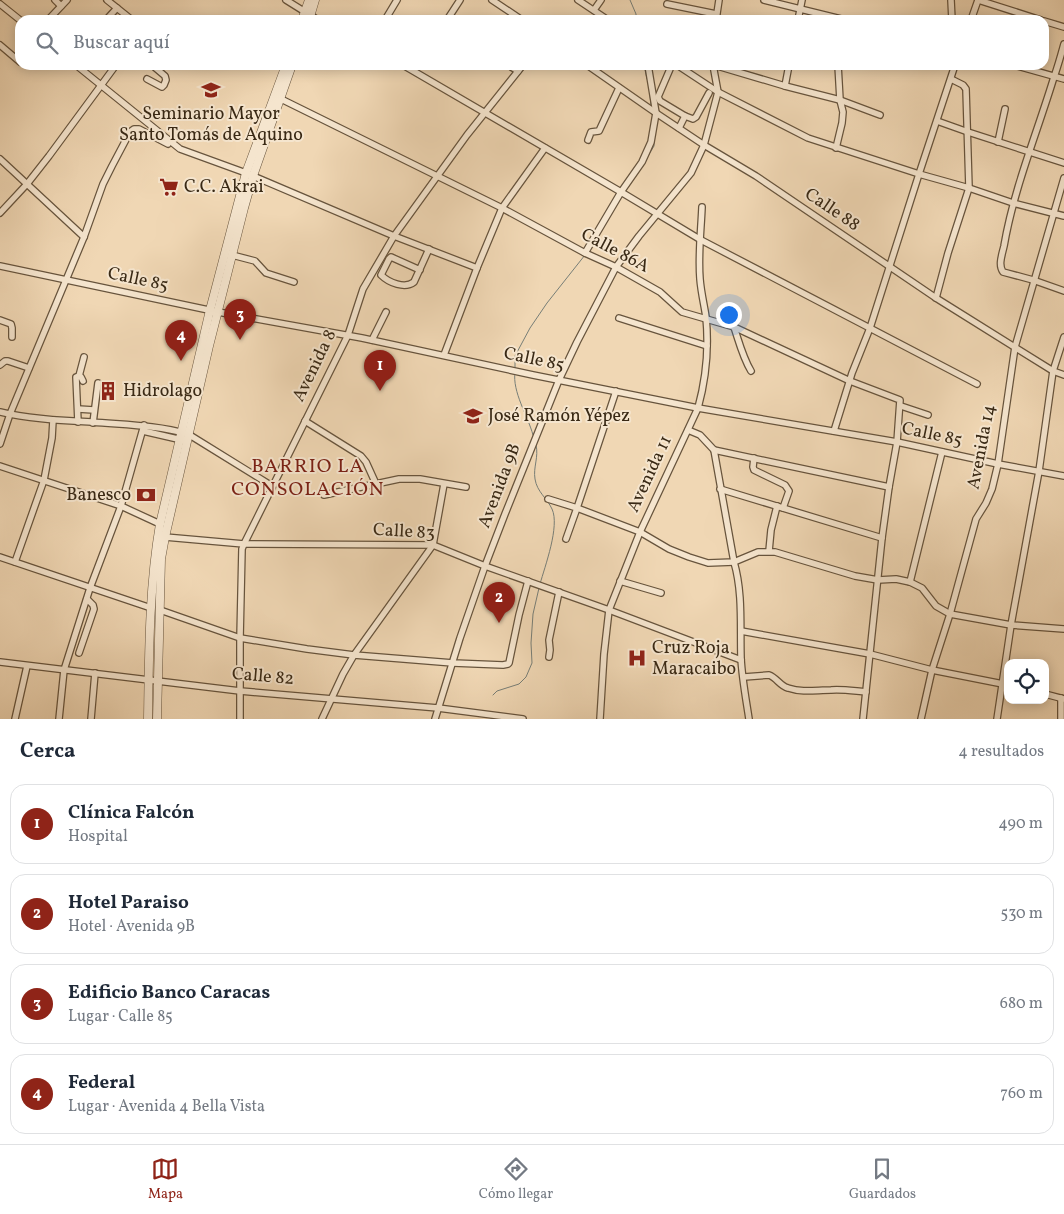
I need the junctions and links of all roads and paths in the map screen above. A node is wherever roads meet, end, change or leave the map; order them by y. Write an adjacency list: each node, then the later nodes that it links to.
1 (55, 0): 19 (street)
2 (67, 0): 19 (street)
3 (107, 0): 20 (street)
4 (286, 0): 26 (street)
5 (309, 0): 27 (street)
6 (315, 0): 28 (street)
7 (397, 0): 29 (street)
8 (460, 0): 30 (street)
9 (492, 0): 31 (street)
10 (578, 0): 22 (street)
11 (601, 0): 22 (street)
12 (719, 0): 34 (street)
13 (764, 0): 21 (street)
14 (802, 0): 21 (street)
15 (951, 0): 37 (street)
16 (978, 0): 38 (street); 39 (street)
17 (0, 4): 40 (street)
18 (668, 4): 33 (street)
19 (61, 6): 23 (street)
20 (117, 8): 24 (street); 25 (street)
21 (800, 9): 35 (street); 36 (street)
22 (594, 10): 32 (street)
23 (53, 15)
24 (111, 15)
25 (126, 15)
26 (304, 15)
27 (306, 15)
28 (307, 15)
29 (388, 15)
30 (450, 15)
31 (514, 15)
32 (601, 15)
33 (709, 15)
34 (716, 15)
35 (799, 15)
36 (825, 15)
37 (952, 15)
38 (973, 15)
39 (1027, 15)
40 (15, 16)
41 (1049, 22): 42 (street)
42 (1064, 27)
43 (1064, 44): 63 (street)
44 (0, 46): 45 (street)
45 (15, 58)
46 (82, 70): 67 (street)
47 (112, 70): 67 (street)
48 (158, 70): 64 (street)
49 (284, 70): 92 (street)
50 (290, 70): 72 (street)
51 (594, 70): 69 (street, Calle 88)
52 (649, 70): 76 (street)
53 (670, 70): 78 (street)
54 (684, 70): 70 (street)
55 (714, 70): 70 (street, Avenida 9B)
56 (730, 70): 68 (street)
57 (788, 70): 68 (street)
58 (838, 70): 73 (street)
59 (954, 70): 65 (street)
60 (1031, 70): 63 (street)
61 (414, 71): 75 (street)
62 (518, 71): 75 (street, Avenida 8)
63 (1054, 77): 66 (street); 88 (street)
64 (147, 79)
65 (951, 79): 79 (street); 81 (street)
66 (1064, 79)
67 (101, 85): 87 (street); 95 (street)
68 (785, 86): 73 (street)
69 (619, 88): 76 (street, Calle 88); 82 (street)
70 (718, 92): 84 (street, Avenida 9B); 86 (street)
71 (709, 93): 78 (street)
72 (280, 99): 92 (street); 93 (street, Calle 86A)
73 (840, 100): 77 (street); 86 (street)
74 (1005, 109): 83 (street)
75 (485, 112): 85 (street); 93 (street, Avenida 8)
76 (656, 113): 80 (street, Calle 88); 97 (street)
77 (880, 115)
78 (685, 116): 80 (street)
79 (937, 121): 81 (street); 91 (street)
80 (679, 128): 84 (street, Calle 88)
81 (968, 132): 83 (street); 96 (street)
82 (588, 140)
83 (998, 142): 88 (street)
84 (704, 145): 103 (street, Avenida 9B); 112 (street, Calle 88)
85 (545, 148): 97 (street); 100 (street)
86 (836, 148): 91 (street)
87 (180, 150): 92 (street); 105 (street)
88 (1028, 152): 90 (street); 98 (street)
89 (0, 159): 95 (street)
90 (1064, 163)
91 (919, 174): 96 (street); 112 (street)
92 (250, 175): 106 (street); 110 (street); 121 (street)
93 (437, 175): 100 (street, Calle 86A); 106 (street, Avenida 8)
94 (1064, 178): 101 (street, Avenida 14)
95 (27, 184): 102 (street); 105 (street)
96 (969, 188): 98 (street); 120 (street)
97 (621, 192): 103 (street); 109 (street)
98 (1013, 203): 101 (street); 117 (street)
99 (702, 207): 107 (street, Avenida 11)
100 (502, 208): 109 (street, Calle 86A); 114 (street)
101 (1054, 212): 104 (street); 117 (street, Avenida 14)
102 (0, 213)
103 (656, 214): 107 (street); 113 (street, Avenida 9B)
104 (1064, 216)
105 (84, 236): 116 (street)
106 (394, 236): 108 (street); 128 (street, Avenida 8)
107 (701, 240): 124 (street, Avenida 11); 127 (street)
108 (430, 249): 114 (street); 115 (street)
109 (585, 253): 113 (street, Calle 86A)
110 (232, 255): 118 (street); 121 (street)
111 (0, 266): 116 (street, Calle 85)
112 (889, 266): 120 (street, Calle 88); 127 (street)
113 (616, 267): 124 (street, Calle 86A); 141 (street, Avenida 9B)
114 (477, 268): 134 (street)
115 (420, 270): 115 (street)
116 (66, 280): 121 (street, Calle 85); 137 (street)
117 (1034, 280): 119 (street); 133 (street, Avenida 14)
118 (294, 282)
119 (1064, 291)
120 (936, 298): 133 (street, Calle 88)
121 (214, 311): 128 (street, Calle 85); 160 (street)
122 (386, 312): 131 (street)
123 (619, 318): 132 (street)
124 (706, 318): 126 (street, Calle 86A); 132 (street, Avenida 11)
125 (0, 320): 129 (street)
126 (734, 326): 138 (street); 142 (street, Calle 86A)
127 (870, 328): 142 (street); 144 (street)
128 (348, 335): 131 (street, Calle 85); 154 (street, Avenida 8)
129 (12, 337)
130 (1064, 337): 139 (street)
131 (372, 340): 134 (street, Calle 85)
132 (708, 346): 147 (street, Avenida 11)
133 (1015, 347): 139 (street, Calle 88); 166 (street, Avenida 14)
134 (444, 356): 141 (street, Calle 85)
135 (84, 357): 148 (street)
136 (0, 365): 137 (street)
137 (29, 368): 151 (street)
138 (751, 371)
139 (1054, 371): 140 (street, Calle 88); 168 (street)
140 (1064, 375)
141 (559, 380): 145 (street, Calle 85); 193 (street, Avenida 9B)
142 (850, 381): 146 (street, Calle 86A); 159 (street)
143 (98, 383): 149 (street)
144 (977, 384)
145 (616, 391): 147 (street, Calle 85); 181 (street)
146 (901, 406): 152 (street); 161 (street)
147 (698, 408): 158 (street, Avenida 11); 159 (street, Calle 85)
148 (78, 409): 149 (street); 155 (street)
149 (94, 410): 156 (street)
150 (0, 412): 151 (street)
151 (10, 414): 153 (street); 162 (street)
152 (928, 415)
153 (53, 420): 155 (street); 170 (street)
154 (305, 421): 171 (street); 173 (street, Avenida 8)
155 (78, 422): 156 (street)
156 (93, 422): 157 (street)
157 (144, 428): 160 (street); 179 (street)
158 (688, 430): 163 (street); 183 (street, Avenida 11)
159 (834, 431): 161 (street, Calle 85)
160 (183, 437): 173 (street); 182 (street); 184 (street)
161 (897, 442): 164 (street, Calle 85); 175 (street)
162 (0, 444)
163 (714, 450): 165 (street); 176 (street)
164 (942, 452): 166 (street, Calle 85); 197 (street)
165 (754, 458): 175 (street); 180 (street)
166 (998, 464): 168 (street, Calle 85); 205 (street, Avenida 14)
167 (0, 466): 170 (street)
168 (1039, 471): 169 (street, Calle 85); 206 (street)
169 (1064, 476)
170 (44, 480): 179 (street); 191 (street)
171 (376, 484): 172 (street); 177 (street)
172 (444, 484): 174 (street); 188 (street)
173 (272, 486): 187 (street, Avenida 8)
174 (466, 486)
175 (889, 487): 185 (street)
176 (720, 489): 180 (street); 192 (street)
177 (324, 495)
178 (548, 498): 181 (street)
179 (120, 506): 182 (street); 198 (street)
180 (780, 507): 185 (street); 189 (street)
181 (577, 508): 183 (street); 186 (street)
182 (160, 524): 202 (street)
183 (640, 532): 192 (street); 196 (street, Avenida 11)
184 (165, 537): 187 (street, Calle 83); 203 (street)
185 (882, 538): 194 (street)
186 (566, 539)
187 (244, 544): 188 (street, Calle 83); 209 (street, Avenida 8)
188 (434, 545): 193 (street, Calle 83); 212 (street)
189 (769, 551): 192 (street); 194 (street)
190 (0, 557): 191 (street)
191 (15, 562): 198 (street)
192 (734, 562): 208 (street)
193 (485, 566): 195 (street, Calle 83); 217 (street, Avenida 9B)
194 (878, 580): 197 (street); 211 (street)
195 (528, 581): 199 (street, Calle 83); 217 (street)
196 (620, 581): 200 (street); 204 (street, Avenida 11)
197 (910, 582): 205 (street)
198 (90, 588): 201 (street); 202 (street)
199 (559, 592): 204 (street, Calle 83); 213 (street)
200 (661, 592)
201 (87, 599): 210 (street); 219 (street)
202 (151, 608): 223 (street)
203 (160, 610): 209 (street); 224 (street)
204 (609, 610): 215 (street, Calle 83); 243 (street, Avenida 11)
205 (950, 614): 206 (street); 220 (street, Avenida 14)
206 (1011, 625): 207 (street); 214 (street)
207 (1064, 629)
208 (741, 631): 211 (street); 215 (street)
209 (240, 638): 212 (street); 227 (street, Avenida 8)
210 (79, 653)
211 (870, 654): 220 (street); 228 (street)
212 (354, 655): 217 (street); 230 (street)
213 (549, 657)
214 (1008, 659)
215 (741, 660): 222 (street)
216 (0, 662): 218 (street, Calle 82)
217 (453, 663): 232 (street, Avenida 9B)
218 (28, 666): 219 (street, Calle 82); 234 (street)
219 (64, 670): 221 (street, Calle 82); 235 (street)
220 (932, 670): 225 (street); 246 (street, Avenida 14)
221 (95, 673): 223 (street, Calle 82); 236 (street)
222 (744, 677): 228 (street); 244 (street)
223 (148, 680): 224 (street, Calle 82); 237 (street)
224 (158, 682): 227 (street, Calle 82); 238 (street)
225 (1004, 685)
226 (1004, 689): 247 (street)
227 (240, 691): 230 (street, Calle 82); 239 (street, Avenida 8)
228 (866, 692): 245 (street)
229 (1049, 695): 231 (street)
230 (331, 698): 232 (street, Calle 82); 240 (street)
231 (1063, 699): 248 (street)
232 (438, 708): 233 (street, Calle 82); 241 (street, Avenida 9B)
233 (512, 718): 242 (street, Calle 82)
234 (15, 719)
235 (59, 719)
236 (91, 719)
237 (148, 719)
238 (157, 719)
239 (240, 719)
240 (322, 719)
241 (435, 719)
242 (523, 719)
243 (600, 719)
244 (749, 719)
245 (863, 719)
246 (921, 719)
247 (996, 719)
248 (1061, 719)

